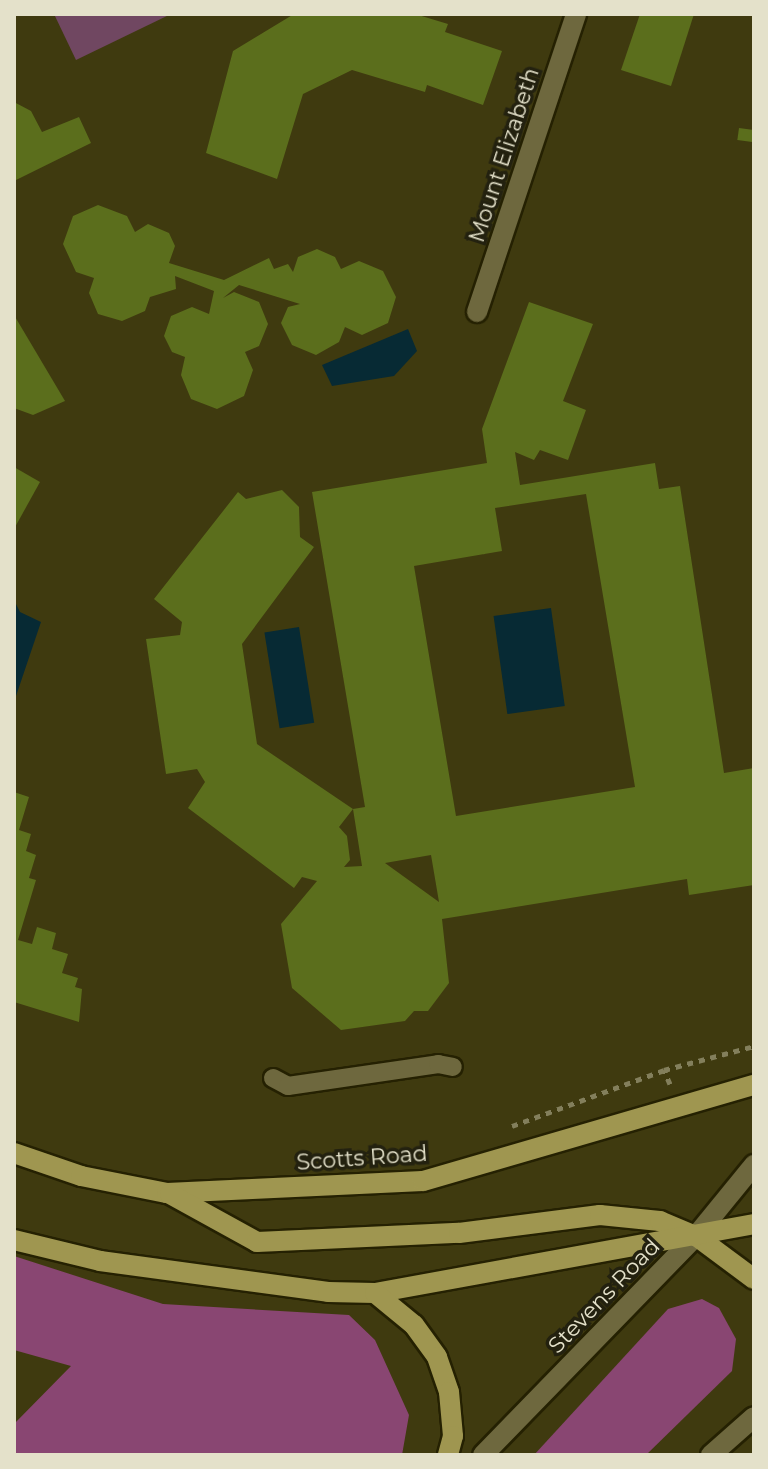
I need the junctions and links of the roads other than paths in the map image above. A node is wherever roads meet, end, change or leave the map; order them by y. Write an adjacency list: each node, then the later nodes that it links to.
1 (576, 14): 2 (main road, Mount Elizabeth)
2 (477, 312)
3 (453, 1067): 4 (lane)
4 (273, 1078)
5 (754, 1085): 8 (main road, Scotts Road)
6 (14, 1153): 8 (main road, Scotts Road)
7 (754, 1165): 10 (main road, Stevens Road)
8 (167, 1193): 10 (main road)
9 (754, 1224): 10 (main road)
10 (696, 1236): 12 (main road); 13 (main road); 16 (main road, Stevens Road)
11 (14, 1240): 13 (main road)
12 (754, 1279)
13 (375, 1293): 15 (main road)
14 (754, 1417): 17 (main road)
15 (448, 1455)
16 (483, 1455)
17 (711, 1455)

